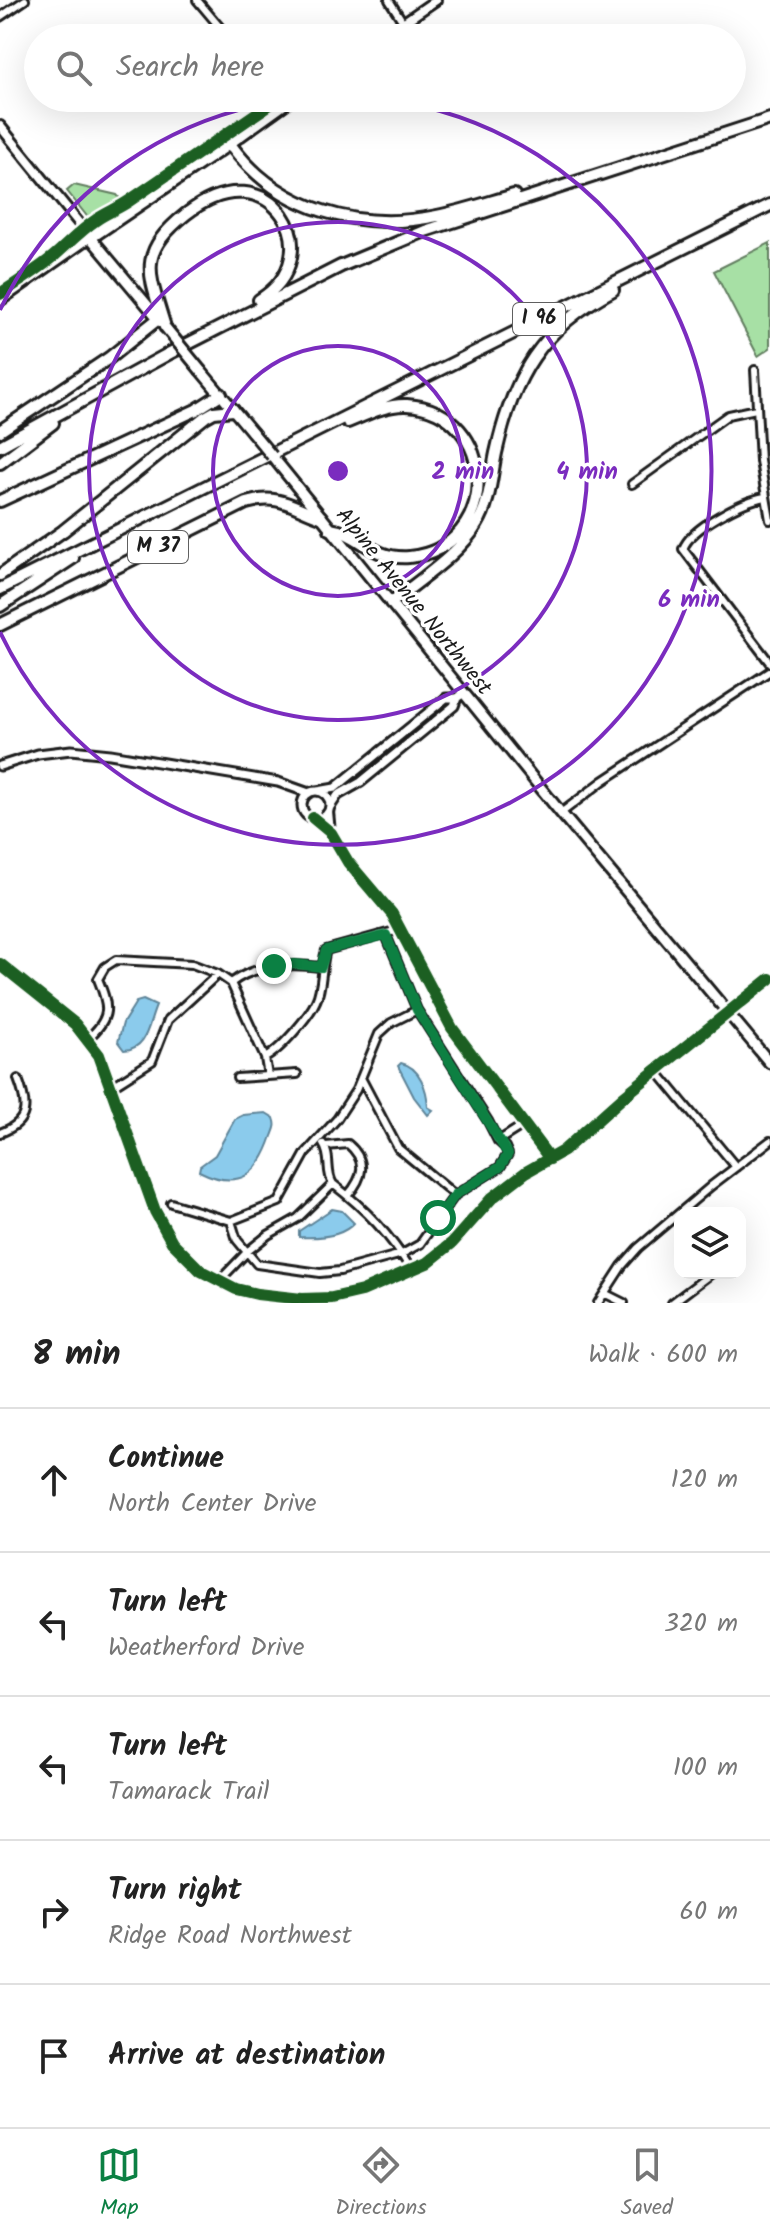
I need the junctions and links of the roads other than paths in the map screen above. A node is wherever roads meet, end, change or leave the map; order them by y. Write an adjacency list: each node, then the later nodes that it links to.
1 (25, 0): 5 (street)
2 (197, 0): 7 (street)
3 (389, 0): 6 (street)
4 (436, 0): 6 (main road)
5 (0, 17)
6 (403, 22): 8 (main road)
7 (217, 24)
8 (400, 24)
9 (269, 112): 12 (main road)
10 (770, 119): 13 (highway)
11 (0, 126): 15 (main road, Alpine Avenue Northwest)
12 (230, 144): 13 (highway); 15 (highway)
13 (590, 177): 18 (highway)
14 (770, 205): 16 (highway, I 96)
15 (91, 238): 17 (street); 19 (highway, Alpine Avenue Northwest)
16 (693, 242): 27 (highway, I 96); 39 (highway)
17 (0, 302)
18 (232, 321): 19 (highway, M 37); 22 (highway)
19 (161, 323): 21 (highway, Alpine Avenue Northwest / M 37, bridge); 26 (highway)
20 (755, 370): 24 (street)
21 (221, 394): 23 (highway); 25 (highway, Alpine Avenue Northwest / M 37)
22 (87, 399): 28 (highway); 29 (highway)
23 (209, 403): 25 (highway); 32 (highway)
24 (756, 409): 30 (street); 31 (street)
25 (233, 410): 33 (highway, Alpine Avenue Northwest / M 37, bridge); 37 (highway)
26 (0, 431)
27 (309, 435): 35 (highway); 36 (highway, I 96)
28 (0, 446)
29 (0, 463)
30 (632, 484)
31 (765, 497): 34 (street); 42 (street)
32 (0, 501)
33 (321, 517): 35 (highway, Alpine Avenue Northwest / M 37); 41 (highway, M 37)
34 (770, 520)
35 (330, 529): 39 (highway, Alpine Avenue Northwest / M 37)
36 (115, 532): 38 (highway); 40 (highway, I 96)
37 (0, 575)
38 (0, 589)
39 (391, 603): 44 (highway, Alpine Avenue Northwest / M 37)
40 (0, 606)
41 (0, 625)
42 (770, 663)
43 (770, 671): 50 (street)
44 (461, 695): 47 (street); 49 (street); 50 (highway, Alpine Avenue Northwest)
45 (0, 766): 46 (street)
46 (289, 786): 47 (street); 48 (street)
47 (314, 792): 48 (street); 49 (street)
48 (302, 804): 51 (street)
49 (330, 809): 51 (street); 52 (street)
50 (561, 813): 61 (highway, Alpine Avenue Northwest)
51 (313, 818): 52 (street)
52 (331, 833): 53 (street)
53 (402, 929): 54 (street); 72 (street)
54 (386, 935): 56 (street); 60 (street)
55 (0, 964): 62 (street)
56 (321, 967): 59 (street); 63 (street)
57 (218, 974): 59 (street); 62 (street); 71 (street)
58 (770, 979): 61 (street)
59 (231, 983): 63 (street)
60 (417, 1010): 69 (street); 75 (street)
61 (727, 1012): 64 (highway, Alpine Avenue Northwest); 65 (street)
62 (87, 1039): 71 (street)
63 (265, 1058): 67 (street)
64 (770, 1063)
65 (656, 1070): 78 (street); 79 (street)
66 (297, 1074): 67 (street)
67 (268, 1076): 68 (street)
68 (237, 1078)
69 (361, 1078): 74 (street); 82 (street)
70 (18, 1079): 73 (street)
71 (111, 1087): 90 (street)
72 (525, 1124): 75 (street); 78 (street)
73 (0, 1133)
74 (319, 1140): 77 (street); 85 (street)
75 (498, 1141): 82 (street)
76 (770, 1141): 79 (street)
77 (326, 1146): 80 (street); 81 (street)
78 (550, 1159): 88 (street)
79 (736, 1167): 84 (street)
80 (333, 1184): 81 (street); 86 (street)
81 (348, 1195): 87 (street)
82 (455, 1195): 87 (street)
83 (171, 1203): 85 (street)
84 (687, 1206): 91 (street)
85 (231, 1221): 86 (street)
86 (248, 1251): 87 (street); 90 (street)
87 (402, 1254): 88 (street)
88 (412, 1271): 90 (street)
89 (704, 1279): 94 (street)
90 (219, 1281)
91 (606, 1294): 92 (street); 93 (street)
92 (598, 1303)
93 (624, 1303)
94 (672, 1303)

